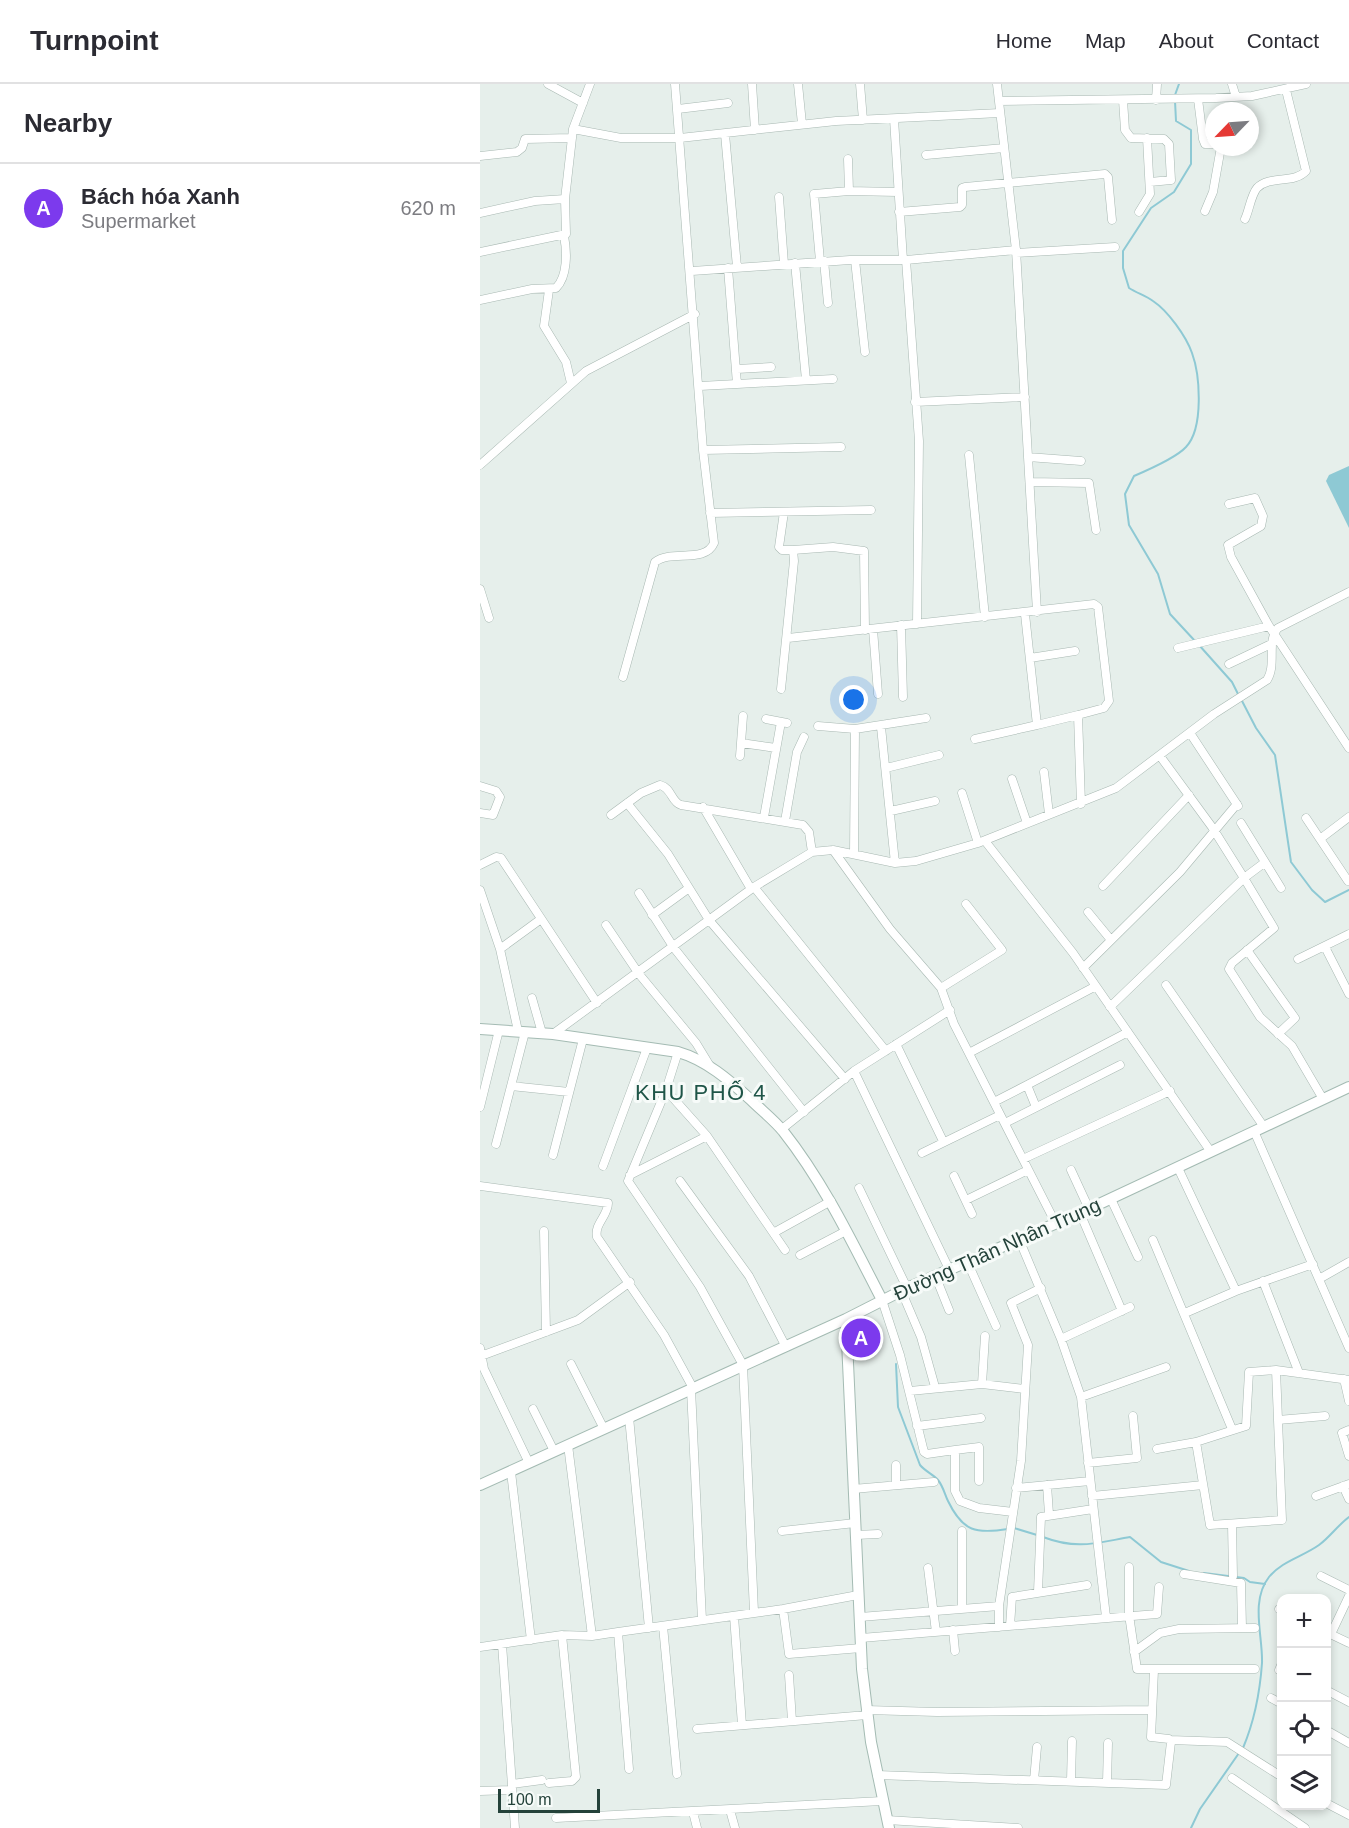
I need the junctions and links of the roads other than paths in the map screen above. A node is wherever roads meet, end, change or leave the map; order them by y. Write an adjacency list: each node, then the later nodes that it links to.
1 (548, 84): 17 (street)
2 (675, 84): 19 (street)
3 (752, 84): 24 (street)
4 (798, 84): 23 (street)
5 (860, 84): 22 (street)
6 (997, 84): 16 (street)
7 (1157, 84): 15 (street)
8 (1232, 84): 12 (street)
9 (1306, 84): 11 (street)
10 (588, 85): 17 (street)
11 (1286, 90): 12 (street); 45 (street)
12 (1236, 97): 13 (street)
13 (1198, 99): 15 (street); 29 (street)
14 (1123, 100): 15 (street); 16 (street); 28 (street)
15 (1156, 100)
16 (999, 101): 20 (street)
17 (583, 103): 25 (street)
18 (728, 103): 19 (street)
19 (678, 109): 27 (street)
20 (1000, 113): 21 (street); 30 (street)
21 (894, 119): 22 (street); 38 (street)
22 (863, 120): 23 (street)
23 (802, 124): 24 (street)
24 (755, 130): 26 (street)
25 (573, 134): 27 (street); 32 (street); 40 (street)
26 (725, 134): 27 (street); 56 (street)
27 (680, 138): 58 (street)
28 (1147, 138): 35 (street); 35 (street)
29 (1205, 144)
30 (1004, 148): 31 (street); 36 (street)
31 (926, 155)
32 (480, 156)
33 (1219, 156): 41 (street)
34 (848, 159): 37 (street)
35 (1150, 182): 43 (street)
36 (1008, 184): 42 (street); 46 (street); 50 (street)
37 (848, 191): 38 (street); 53 (street)
38 (898, 192): 42 (street)
39 (778, 197): 55 (street)
40 (565, 199): 44 (street); 47 (street)
41 (1205, 211)
42 (899, 212): 52 (street)
43 (1139, 212)
44 (480, 213)
45 (1245, 219)
46 (1112, 220)
47 (564, 236): 49 (street); 59 (street)
48 (1115, 247): 50 (street)
49 (480, 252)
50 (1016, 252): 52 (street); 71 (street)
51 (855, 260): 52 (street); 53 (street); 63 (street)
52 (904, 260): 72 (street)
53 (822, 261): 54 (street); 61 (street)
54 (795, 263): 55 (street); 66 (street)
55 (784, 264): 56 (street)
56 (737, 267): 57 (street)
57 (728, 268): 58 (street); 65 (street)
58 (692, 271): 62 (street)
59 (549, 290): 60 (street); 68 (street)
60 (480, 300)
61 (828, 303)
62 (695, 314): 68 (street); 70 (street)
63 (865, 352)
64 (771, 366): 65 (street)
65 (737, 369): 69 (street)
66 (806, 380): 67 (street); 69 (street)
67 (833, 380)
68 (571, 383): 78 (street)
69 (737, 384): 70 (street)
70 (700, 386): 74 (street)
71 (1025, 397): 72 (street); 76 (street)
72 (915, 402): 92 (street)
73 (841, 447): 74 (street)
74 (703, 450): 83 (street)
75 (969, 455): 90 (street)
76 (1028, 457): 77 (street); 79 (street)
77 (1081, 461)
78 (480, 465)
79 (1030, 482): 84 (street); 88 (street)
80 (1229, 504): 95 (street)
81 (871, 510): 82 (street)
82 (784, 512): 83 (street); 85 (street)
83 (710, 513): 102 (street)
84 (1096, 530)
85 (794, 550): 94 (street); 96 (street)
86 (480, 589): 91 (street)
87 (1349, 592): 95 (street)
88 (1037, 612): 89 (street); 106 (street)
89 (1025, 614): 90 (street); 100 (street)
90 (985, 617): 92 (street)
91 (489, 618)
92 (917, 624): 93 (street)
93 (901, 626): 94 (street); 105 (street)
94 (869, 629): 96 (street); 104 (street)
95 (1272, 629): 97 (street); 98 (street); 116 (street)
96 (788, 638): 103 (street)
97 (1273, 643): 101 (street); 114 (street)
98 (1178, 648)
99 (1075, 651): 100 (street)
100 (1030, 658): 110 (street)
101 (1229, 664)
102 (623, 676)
103 (781, 689)
104 (878, 694)
105 (903, 697)
106 (1078, 715): 110 (street); 132 (street)
107 (743, 716): 118 (street)
108 (926, 718): 112 (street)
109 (766, 719): 119 (street)
110 (1037, 725): 117 (street)
111 (818, 726): 113 (street)
112 (881, 727): 113 (street); 124 (street)
113 (855, 729): 149 (street)
114 (1190, 733): 123 (street); 144 (street)
115 (804, 737): 141 (street)
116 (1347, 738): 120 (street)
117 (975, 739)
118 (741, 743): 119 (street); 122 (street)
119 (776, 748): 139 (street)
120 (1349, 748)
121 (939, 755): 124 (street)
122 (740, 756)
123 (1160, 756): 129 (street); 132 (street)
124 (886, 768): 134 (street)
125 (1044, 772): 137 (street)
126 (1012, 779): 142 (street)
127 (480, 786): 135 (street)
128 (962, 793): 146 (street)
129 (1189, 795): 144 (street); 155 (street)
130 (935, 801): 134 (street)
131 (627, 803): 133 (street); 136 (street); 156 (street)
132 (1081, 804): 137 (street)
133 (703, 807): 139 (street); 157 (street)
134 (891, 812): 151 (street)
135 (480, 813)
136 (610, 814)
137 (1049, 814): 142 (street)
138 (1349, 817): 145 (street)
139 (764, 818): 141 (street)
140 (1306, 818): 145 (street)
141 (785, 821): 148 (street)
142 (1027, 823): 146 (street)
143 (1241, 823): 150 (street)
144 (1214, 829): 153 (street); 168 (street)
145 (1320, 839): 154 (street)
146 (982, 842): 151 (street); 174 (street)
147 (833, 850): 148 (street); 149 (street); 178 (street)
148 (812, 852): 157 (street)
149 (854, 854): 151 (street)
150 (1264, 862): 153 (street); 158 (street)
151 (895, 863)
152 (480, 865): 164 (street)
153 (1244, 878): 172 (street); 182 (street)
154 (1348, 881)
155 (1103, 886)
156 (689, 888): 163 (street); 165 (street)
157 (753, 888): 165 (street); 193 (street)
158 (1281, 888)
159 (480, 890): 171 (street)
160 (639, 893): 163 (street)
161 (966, 904): 178 (street)
162 (1088, 912): 168 (street)
163 (652, 915): 170 (street)
164 (541, 919): 171 (street); 181 (street)
165 (709, 920): 170 (street); 199 (street)
166 (606, 925): 175 (street)
167 (1349, 934): 169 (street)
168 (1111, 940): 174 (street)
169 (1325, 947): 173 (street); 179 (street)
170 (674, 948): 175 (street); 210 (street)
171 (500, 949): 186 (street)
172 (1247, 950): 189 (street); 189 (street)
173 (1298, 959)
174 (1083, 968): 177 (street)
175 (639, 974): 181 (street); 197 (street)
176 (1166, 985): 213 (street)
177 (1096, 986): 182 (street); 195 (street)
178 (941, 988): 183 (street)
179 (1349, 994)
180 (532, 998): 188 (street)
181 (597, 1003): 188 (street)
182 (1110, 1007): 187 (street)
183 (950, 1010): 191 (street); 195 (street)
184 (480, 1029): 185 (street)
185 (499, 1030): 186 (street); 208 (street)
186 (522, 1032): 188 (street); 201 (street)
187 (1128, 1032): 200 (street); 204 (street)
188 (547, 1034): 190 (street)
189 (1278, 1034): 206 (street)
190 (583, 1039): 192 (street); 205 (street)
191 (896, 1044): 193 (street); 216 (street)
192 (647, 1048): 194 (street); 222 (street)
193 (886, 1051): 198 (street)
194 (678, 1052): 197 (street); 203 (street)
195 (969, 1053): 207 (street)
196 (1120, 1065): 209 (street)
197 (711, 1067): 214 (street)
198 (854, 1071): 199 (street); 248 (street)
199 (844, 1079): 210 (street)
200 (1027, 1085): 207 (street); 209 (street)
201 (511, 1086): 205 (street); 217 (street)
202 (1349, 1087): 206 (street, Đường Thân Nhân Trung)
203 (666, 1090): 215 (street); 226 (street)
204 (1170, 1091): 218 (street); 221 (street)
205 (569, 1092): 220 (street)
206 (1323, 1099): 213 (street, Đường Thân Nhân Trung)
207 (994, 1102): 211 (street)
208 (480, 1107)
209 (1036, 1107): 212 (street)
210 (804, 1112): 214 (street)
211 (1000, 1115): 212 (street); 216 (street)
212 (1005, 1123): 221 (street)
213 (1259, 1129): 218 (street, Đường Thân Nhân Trung); 247 (street)
214 (782, 1130): 233 (street)
215 (707, 1136): 226 (street); 239 (street)
216 (943, 1142): 219 (street)
217 (496, 1144)
218 (1211, 1152): 223 (street, Đường Thân Nhân Trung)
219 (922, 1153)
220 (553, 1155)
221 (1023, 1159): 224 (street)
222 (603, 1166)
223 (1178, 1168): 231 (street, Đường Thân Nhân Trung); 255 (street)
224 (1028, 1170): 232 (street); 236 (street)
225 (1071, 1170): 234 (street)
226 (630, 1175): 270 (street)
227 (954, 1176): 232 (street)
228 (680, 1181): 266 (street)
229 (480, 1186): 252 (street)
230 (859, 1188): 254 (street)
231 (1111, 1198): 234 (street, Đường Thân Nhân Trung); 244 (street)
232 (966, 1200): 235 (street)
233 (831, 1201): 238 (street); 239 (street)
234 (1084, 1211): 236 (street, Đường Thân Nhân Trung); 259 (street)
235 (972, 1214)
236 (1056, 1224): 240 (street, Đường Thân Nhân Trung)
237 (544, 1231): 263 (street)
238 (846, 1231): 243 (street); 256 (street)
239 (775, 1232): 242 (street)
240 (1019, 1239): 245 (street, Đường Thân Nhân Trung); 253 (street)
241 (1154, 1240): 260 (street)
242 (785, 1250)
243 (800, 1255)
244 (1138, 1257)
245 (967, 1261): 248 (street, Đường Thân Nhân Trung); 262 (street)
246 (1349, 1262): 250 (street)
247 (1313, 1264): 250 (street); 251 (street)
248 (949, 1269): 249 (street, Đường Thân Nhân Trung)
249 (934, 1275): 254 (street, Đường Thân Nhân Trung); 258 (street)
250 (1319, 1280): 267 (street)
251 (1263, 1281): 255 (street); 273 (street)
252 (630, 1282): 263 (street); 277 (street)
253 (1041, 1288): 265 (street); 278 (street)
254 (904, 1289): 256 (street, Đường Thân Nhân Trung); 276 (street)
255 (1236, 1291): 260 (street)
256 (882, 1300): 261 (street, Đường Thân Nhân Trung); 279 (street)
257 (1130, 1307): 259 (street)
258 (949, 1311)
259 (1122, 1311): 265 (street)
260 (1185, 1313): 290 (street)
261 (846, 1319): 266 (street, Đường Thân Nhân Trung); 311 (street)
262 (996, 1326)
263 (546, 1332): 268 (street)
264 (985, 1336): 275 (street)
265 (1062, 1339): 280 (street)
266 (786, 1347): 270 (street, Đường Thân Nhân Trung)
267 (1349, 1348)
268 (481, 1352): 298 (street)
269 (571, 1364): 289 (street)
270 (743, 1365): 277 (street, Đường Thân Nhân Trung); 339 (street)
271 (1166, 1367): 280 (street)
272 (1276, 1370): 273 (street); 287 (street); 290 (street)
273 (1299, 1373): 274 (street)
274 (1346, 1379): 281 (street)
275 (982, 1384): 276 (street); 278 (street)
276 (935, 1387): 279 (street)
277 (692, 1389): 285 (street, Đường Thân Nhân Trung); 344 (street)
278 (1024, 1389): 310 (street)
279 (910, 1391): 288 (street)
280 (1081, 1397): 299 (street)
281 (1349, 1401)
282 (533, 1409): 296 (street)
283 (1133, 1416): 299 (street)
284 (1325, 1416): 287 (street)
285 (629, 1418): 289 (street, Đường Thân Nhân Trung); 348 (street)
286 (981, 1418): 288 (street)
287 (1278, 1420): 319 (street)
288 (917, 1426): 295 (street)
289 (604, 1429): 293 (street, Đường Thân Nhân Trung)
290 (1233, 1429): 292 (street)
291 (1349, 1430): 297 (street)
292 (1197, 1442): 294 (street); 308 (street)
293 (568, 1445): 296 (street, Đường Thân Nhân Trung); 357 (street)
294 (1157, 1449)
295 (955, 1450): 303 (street); 316 (street)
296 (554, 1451): 298 (street, Đường Thân Nhân Trung)
297 (1349, 1456)
298 (529, 1463): 301 (street, Đường Thân Nhân Trung)
299 (1088, 1463): 302 (street)
300 (896, 1465): 306 (street)
301 (511, 1472): 305 (street, Đường Thân Nhân Trung); 358 (street)
302 (1090, 1480): 307 (street); 312 (street)
303 (979, 1481)
304 (934, 1482): 306 (street)
305 (480, 1485)
306 (896, 1485): 311 (street)
307 (1047, 1485): 310 (street); 317 (street)
308 (1203, 1485): 312 (street); 319 (street)
309 (1346, 1485): 313 (street); 314 (street)
310 (1016, 1488): 316 (street)
311 (853, 1489): 318 (street)
312 (1092, 1496): 315 (street)
313 (1316, 1496)
314 (1349, 1499)
315 (1094, 1509): 317 (street); 343 (street)
316 (1013, 1512): 335 (street)
317 (1049, 1514): 332 (street)
318 (855, 1523): 320 (street); 323 (street)
319 (1232, 1524): 327 (street)
320 (782, 1531)
321 (963, 1531): 336 (street)
322 (878, 1534): 323 (street)
323 (855, 1535): 333 (street)
324 (1130, 1567): 341 (street)
325 (928, 1568): 338 (street)
326 (1184, 1574): 349 (street)
327 (1233, 1576)
328 (1321, 1576): 331 (street)
329 (1087, 1585): 332 (street)
330 (1159, 1587): 341 (street)
331 (1349, 1590)
332 (1038, 1592): 346 (street)
333 (858, 1595): 337 (street); 342 (street)
334 (1349, 1596): 351 (street)
335 (999, 1606): 336 (street); 347 (street)
336 (962, 1608): 338 (street)
337 (783, 1609): 339 (street); 359 (street)
338 (934, 1610): 342 (street); 354 (street)
339 (754, 1612): 340 (street)
340 (734, 1616): 344 (street); 375 (street)
341 (1130, 1616): 343 (street); 364 (street)
342 (860, 1617): 359 (street)
343 (1106, 1617): 346 (street)
344 (702, 1620): 345 (street)
345 (663, 1626): 348 (street); 384 (street)
346 (1010, 1626): 347 (street)
347 (999, 1627): 352 (street)
348 (649, 1628): 353 (street)
349 (1242, 1628): 350 (street); 364 (street)
350 (1255, 1628)
351 (1331, 1629)
352 (953, 1630): 354 (street); 363 (street)
353 (618, 1632): 357 (street); 383 (street)
354 (936, 1632): 359 (street)
355 (1331, 1634): 360 (street)
356 (562, 1635): 357 (street); 358 (street); 391 (street)
357 (592, 1636)
358 (531, 1640): 361 (street)
359 (861, 1643): 373 (street)
360 (1349, 1643)
361 (502, 1644): 362 (street); 391 (street)
362 (480, 1647)
363 (955, 1651)
364 (1134, 1652): 366 (street)
365 (1255, 1668): 366 (street)
366 (1154, 1670): 372 (street)
367 (789, 1675): 374 (street)
368 (1331, 1693): 371 (street)
369 (1271, 1698): 370 (street)
370 (1278, 1702)
371 (1349, 1702)
372 (1152, 1710): 373 (street); 378 (street)
373 (866, 1712): 374 (street); 386 (street)
374 (792, 1721): 375 (street)
375 (742, 1725): 376 (street)
376 (697, 1729)
377 (1331, 1733): 381 (street)
378 (1170, 1740): 385 (street); 390 (street)
379 (1072, 1741): 389 (street)
380 (1108, 1743): 390 (street)
381 (1349, 1743)
382 (1036, 1747): 388 (street)
383 (629, 1769)
384 (677, 1774)
385 (1277, 1774)
386 (877, 1775): 388 (street); 393 (street)
387 (1232, 1778): 404 (street)
388 (1034, 1780): 389 (street)
389 (1071, 1781): 390 (street)
390 (1107, 1783)
391 (512, 1787): 392 (street); 400 (street)
392 (480, 1791)
393 (882, 1801): 395 (street); 399 (street)
394 (1331, 1806): 397 (street)
395 (730, 1810): 396 (street); 402 (street)
396 (693, 1812): 398 (street); 401 (street)
397 (1349, 1815)
398 (556, 1818)
399 (888, 1824): 403 (street)
400 (515, 1828)
401 (697, 1828)
402 (735, 1828)
403 (1018, 1828)
404 (1305, 1828)

